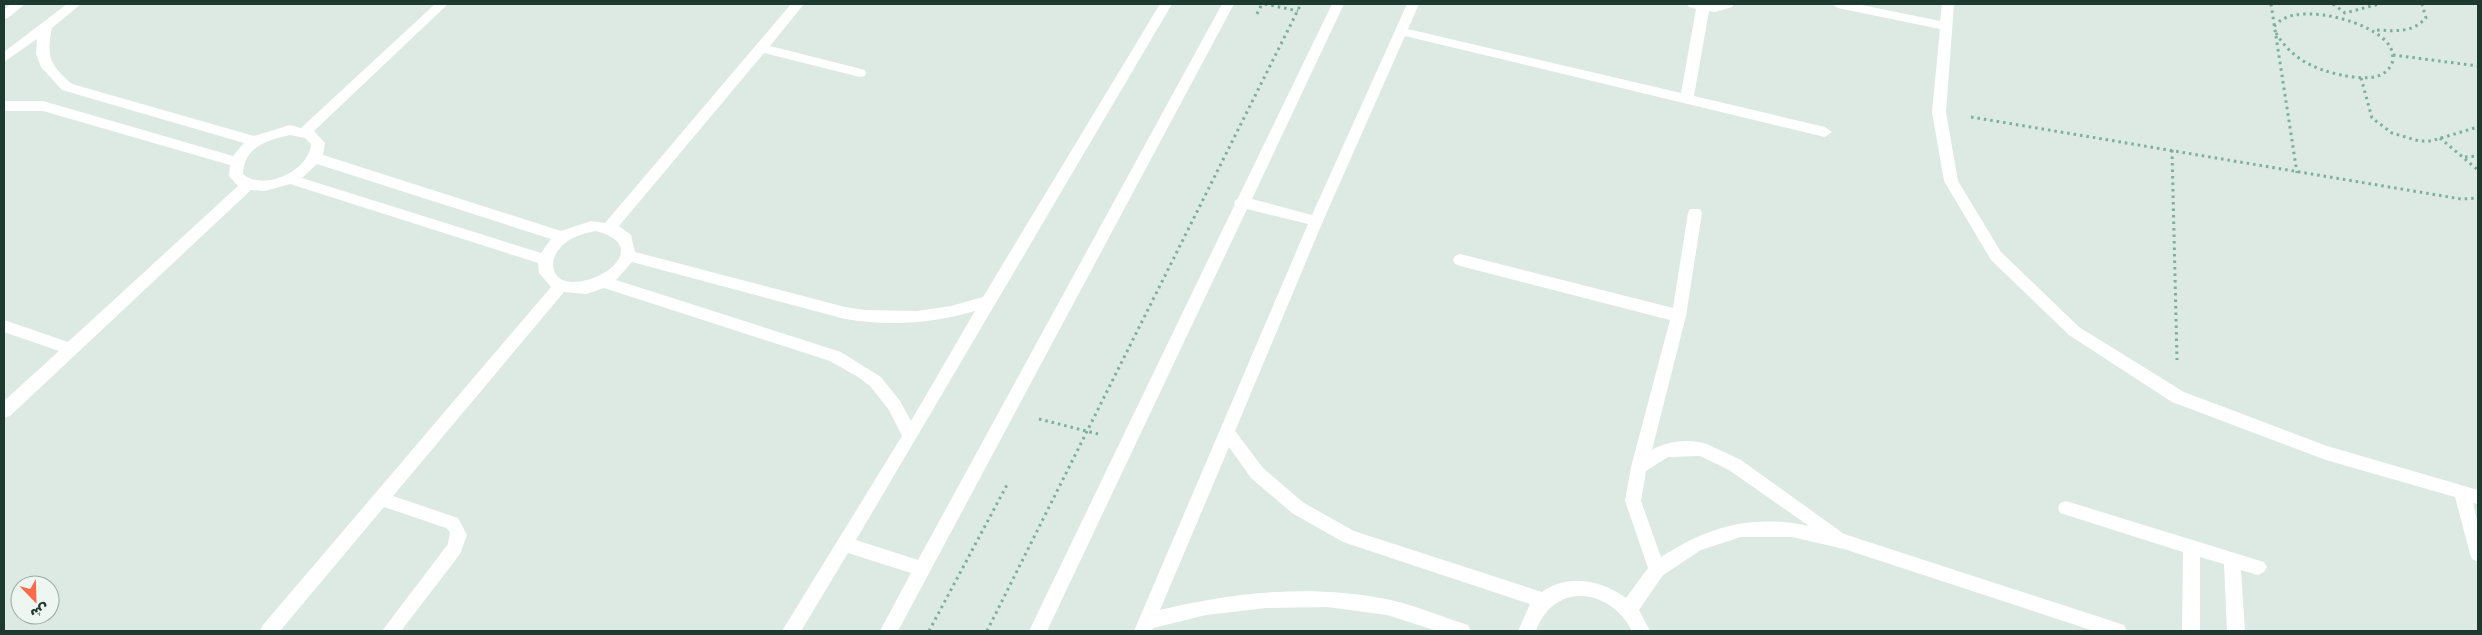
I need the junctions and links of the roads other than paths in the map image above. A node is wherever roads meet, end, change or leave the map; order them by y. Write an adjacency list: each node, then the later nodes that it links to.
1 (19, 4): 13 (street)
2 (75, 4): 14 (street)
3 (442, 4): 22 (street)
4 (798, 4): 17 (street)
5 (1166, 4): 39 (street)
6 (1228, 4): 57 (street)
7 (1338, 4): 29 (street)
8 (1413, 4): 16 (street)
9 (1728, 4): 12 (street)
10 (1838, 4): 15 (street)
11 (1948, 4): 15 (street)
12 (1698, 5): 20 (street)
13 (4, 15)
14 (46, 26): 18 (street); 24 (street)
15 (1946, 26): 47 (street)
16 (1401, 32): 20 (street); 31 (street)
17 (761, 48): 19 (street); 32 (street)
18 (4, 58)
19 (860, 73)
20 (1687, 99): 23 (street)
21 (4, 106): 26 (street)
22 (306, 131): 24 (street); 25 (street)
23 (1825, 132)
24 (255, 141): 26 (street)
25 (316, 158): 27 (street); 33 (street)
26 (235, 162): 28 (street)
27 (290, 179): 28 (street); 35 (street)
28 (248, 185): 42 (street)
29 (1242, 202): 31 (street); 66 (street)
30 (1694, 213): 40 (street)
31 (1316, 221): 44 (street)
32 (610, 227): 33 (street); 34 (street)
33 (563, 237): 35 (street)
34 (629, 256): 37 (street); 39 (street)
35 (545, 260): 38 (street)
36 (1460, 260): 40 (street)
37 (604, 282): 38 (street); 45 (street)
38 (560, 286): 49 (street)
39 (988, 302): 45 (street)
40 (1679, 316): 46 (street)
41 (4, 326): 42 (street)
42 (71, 348): 43 (street)
43 (4, 411)
44 (1227, 432): 59 (street); 61 (street)
45 (910, 437): 52 (street)
46 (1639, 468): 51 (street); 58 (street)
47 (2462, 494): 48 (street); 54 (street)
48 (2478, 498)
49 (381, 499): 62 (street); 63 (street)
50 (2066, 508): 53 (street)
51 (1844, 541): 58 (street); 70 (street)
52 (844, 544): 57 (street); 64 (street)
53 (2192, 547): 55 (street); 71 (street)
54 (2478, 554)
55 (2232, 558): 56 (street); 72 (street)
56 (2258, 566)
57 (922, 568): 65 (street)
58 (1658, 569): 60 (street)
59 (1542, 600): 60 (street); 68 (street)
60 (1628, 610): 69 (street)
61 (1145, 627): 67 (street)
62 (269, 631)
63 (391, 631)
64 (791, 631)
65 (889, 631)
66 (1038, 631)
67 (1462, 631)
68 (1527, 631)
69 (1641, 631)
70 (2118, 631)
71 (2191, 631)
72 (2236, 631)

